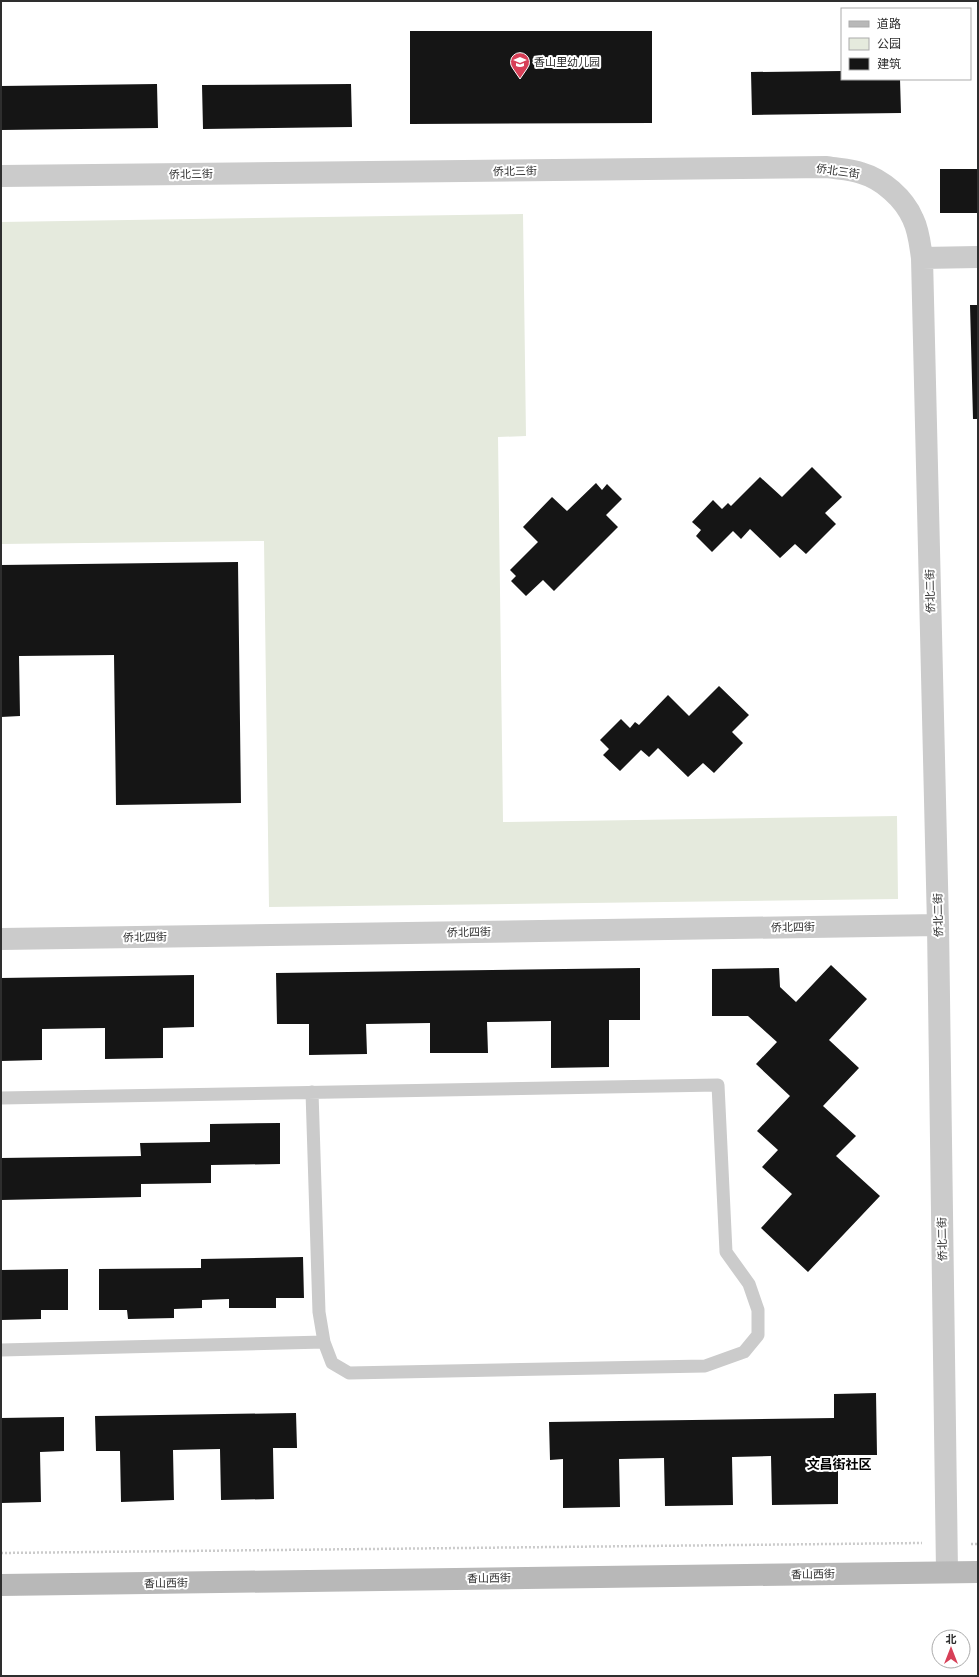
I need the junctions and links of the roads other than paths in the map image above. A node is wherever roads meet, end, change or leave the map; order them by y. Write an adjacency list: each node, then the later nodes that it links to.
1 (1, 176): 3 (street, 侨北三街)
2 (978, 257): 3 (street)
3 (922, 258): 4 (street, 侨北二街)
4 (938, 925): 5 (street, 侨北四街); 10 (street, 侨北二街)
5 (1, 939)
6 (312, 1092): 7 (lane); 8 (lane); 8 (lane)
7 (1, 1098)
8 (324, 1342): 9 (lane)
9 (1, 1350)
10 (947, 1572): 11 (street, 香山西街); 12 (street, 香山西街)
11 (978, 1572)
12 (1, 1585)

